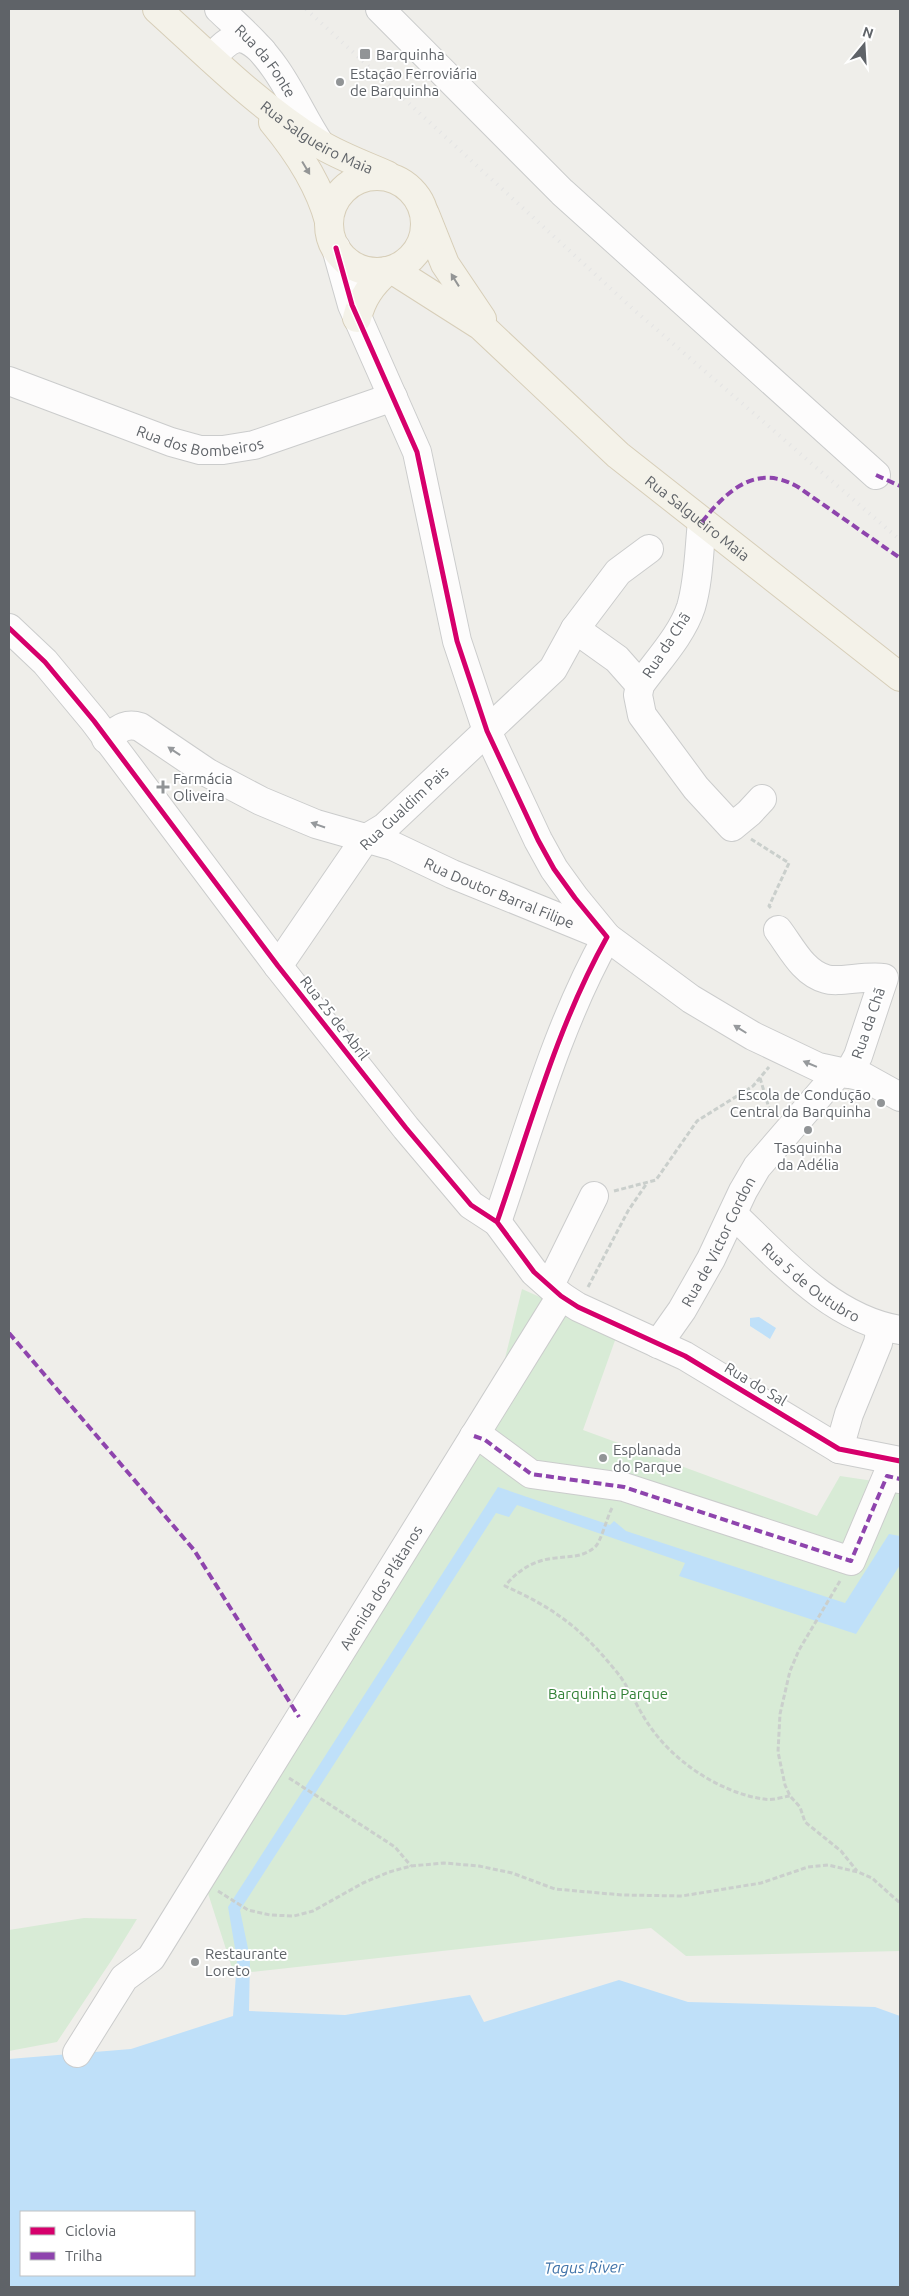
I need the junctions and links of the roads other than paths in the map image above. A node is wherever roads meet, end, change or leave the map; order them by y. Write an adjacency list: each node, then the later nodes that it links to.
1 (157, 9): 4 (main road, Rua Salgueiro Maia)
2 (380, 9): 17 (street)
3 (220, 10): 4 (street); 5 (street, Rua da Fonte)
4 (220, 49): 5 (street); 6 (main road, Rua Salgueiro Maia)
5 (264, 54): 7 (street, Rua da Fonte)
6 (245, 88): 7 (main road, Rua Salgueiro Maia); 10 (main road, Rua Salgueiro Maia, one-way to 10)
7 (320, 144): 8 (main road, Rua Salgueiro Maia)
8 (395, 178): 9 (main road); 10 (main road)
9 (425, 212): 12 (main road); 14 (main road, Rua Salgueiro Maia, one-way to 9)
10 (329, 222): 11 (main road)
11 (336, 248): 12 (main road); 13 (street)
12 (390, 270): 13 (main road); 14 (main road, Rua Salgueiro Maia)
13 (357, 318): 16 (street)
14 (505, 348): 18 (main road, Rua Salgueiro Maia)
15 (9, 381): 16 (street, Rua dos Bombeiros)
16 (393, 396): 24 (street)
17 (876, 475)
18 (702, 522): 22 (main road, Rua Salgueiro Maia); 23 (street, Rua da Chã)
19 (649, 549): 21 (street, Rua Gualdim Pais)
20 (9, 628): 25 (street, Rua 25 de Abril)
21 (575, 629): 23 (street); 24 (street, Rua Gualdim Pais)
22 (900, 677)
23 (640, 685): 26 (street, Rua da Chã)
24 (487, 731): 27 (street, Rua Gualdim Pais); 29 (street)
25 (106, 739): 27 (street, Rua Doutor Barral Filipe, one-way to 25); 30 (street, Rua 25 de Abril)
26 (747, 813)
27 (365, 839): 29 (street, Rua Doutor Barral Filipe); 30 (street, Rua Gualdim Pais)
28 (778, 930): 31 (street, Rua da Chã)
29 (607, 937): 31 (street, Rua Doutor Barral Filipe, one-way to 29); 35 (street)
30 (278, 966): 35 (street, Rua 25 de Abril)
31 (843, 1073): 32 (street, Rua Doutor Barral Filipe); 34 (street, Rua de Victor Cordon)
32 (900, 1097)
33 (594, 1196): 36 (street, Avenida dos Plátanos)
34 (733, 1214): 37 (street, Rua 5 de Outubro); 38 (street, Rua de Victor Cordon)
35 (497, 1222): 36 (street, Rua 25 de Abril)
36 (563, 1296): 38 (street, Rua do Sal); 39 (street, Avenida dos Plátanos)
37 (891, 1329): 40 (street)
38 (658, 1344): 40 (street, Rua do Sal)
39 (474, 1436): 42 (street); 43 (street, Avenida dos Plátanos)
40 (839, 1449): 41 (street)
41 (900, 1461)
42 (900, 1479)
43 (77, 2053)

